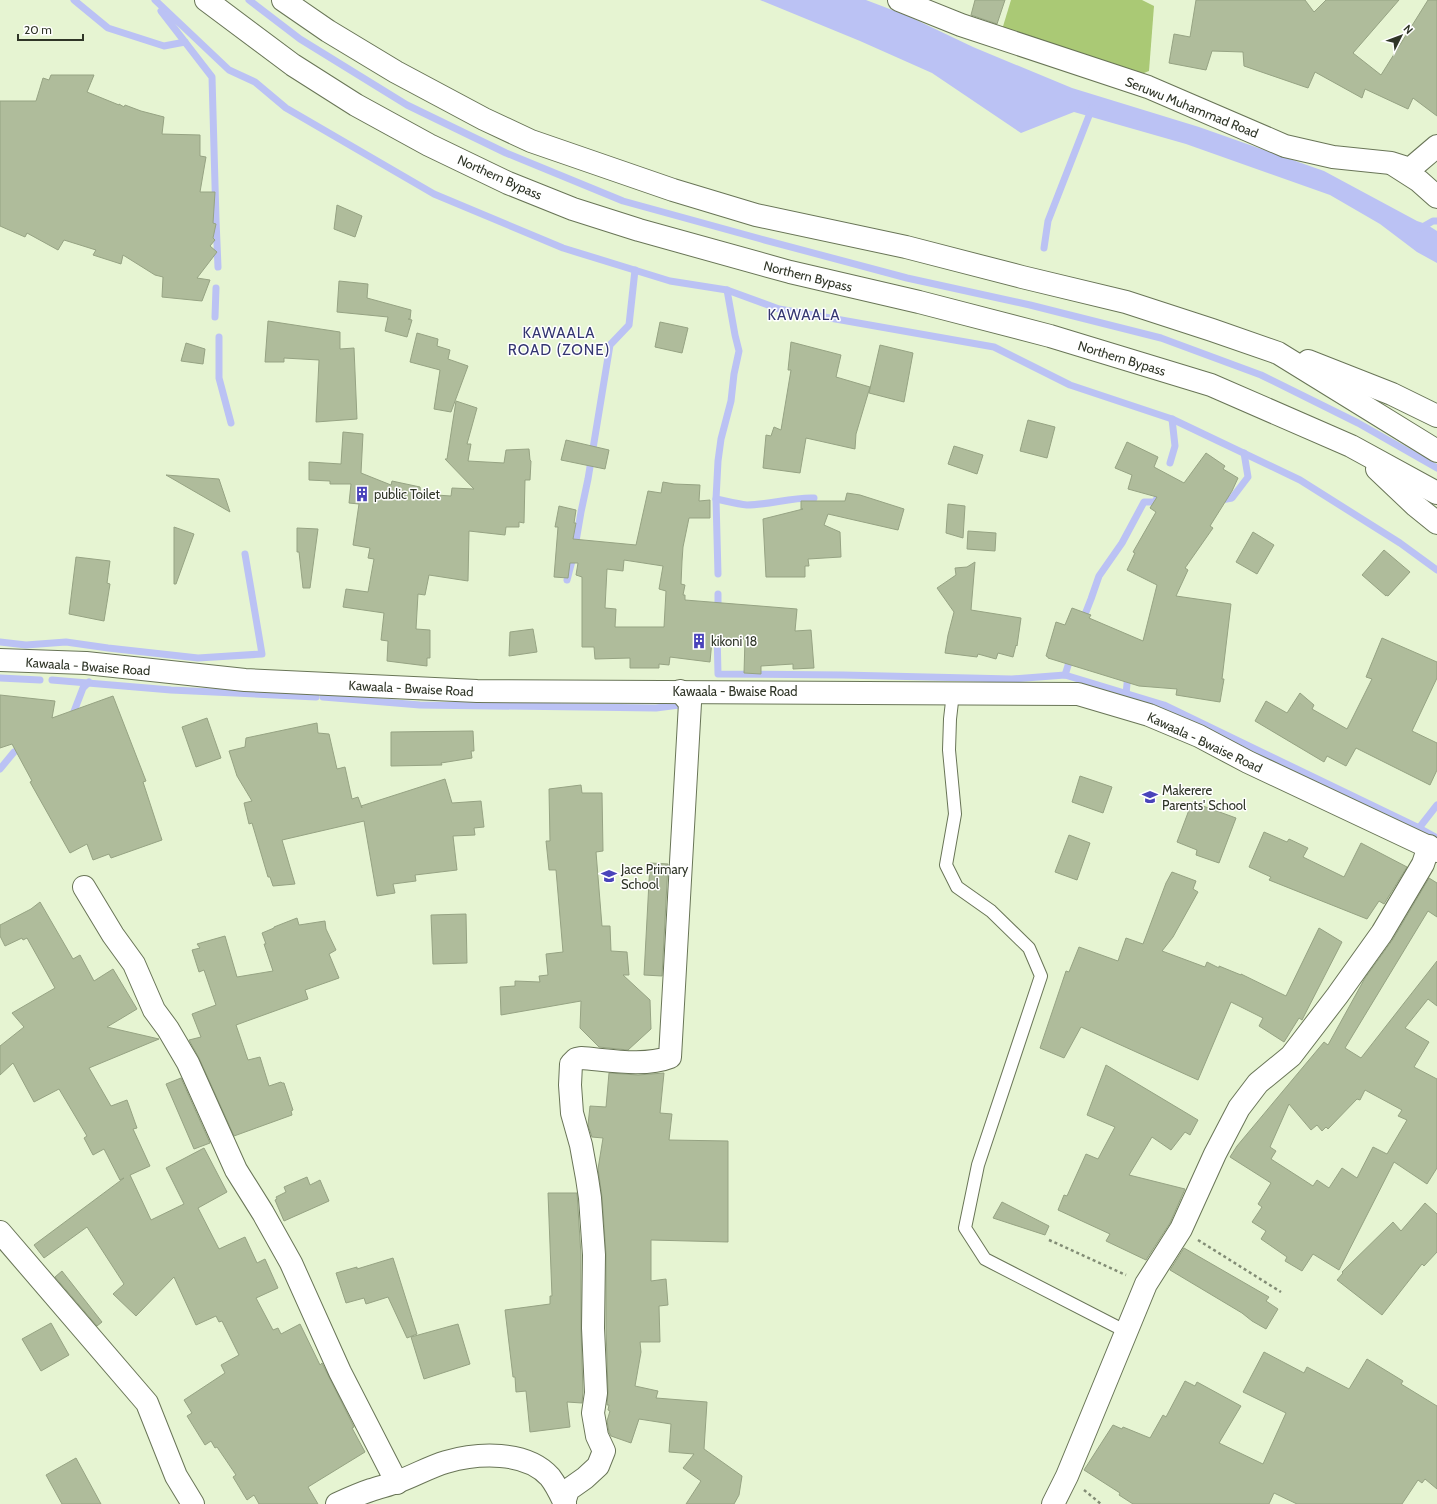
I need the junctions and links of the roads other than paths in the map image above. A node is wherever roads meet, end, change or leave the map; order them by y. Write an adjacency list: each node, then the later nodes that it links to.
1 (206, 0): 9 (main road, Northern Bypass)
2 (283, 0): 7 (main road)
3 (899, 0): 5 (main road, Seruwu Muhammad Road)
4 (1437, 146): 5 (main road, Seruwu Muhammad Road)
5 (1391, 163): 6 (main road)
6 (1437, 197)
7 (1278, 353): 8 (main road); 10 (main road)
8 (1437, 416)
9 (1351, 446): 11 (main road, Northern Bypass); 12 (main road)
10 (1437, 451)
11 (1437, 493)
12 (1437, 523)
13 (0, 660): 14 (main road, Kawaala - Bwaise Road)
14 (680, 691): 15 (main road, Kawaala - Bwaise Road); 21 (main road)
15 (953, 693): 16 (main road, Kawaala - Bwaise Road); 19 (lane)
16 (1433, 848): 19 (main road)
17 (84, 886): 20 (main road)
18 (0, 1232): 22 (main road)
19 (1126, 1332): 24 (main road)
20 (397, 1483): 21 (main road); 23 (main road)
21 (564, 1503)
22 (193, 1504)
23 (337, 1504)
24 (1053, 1504)

